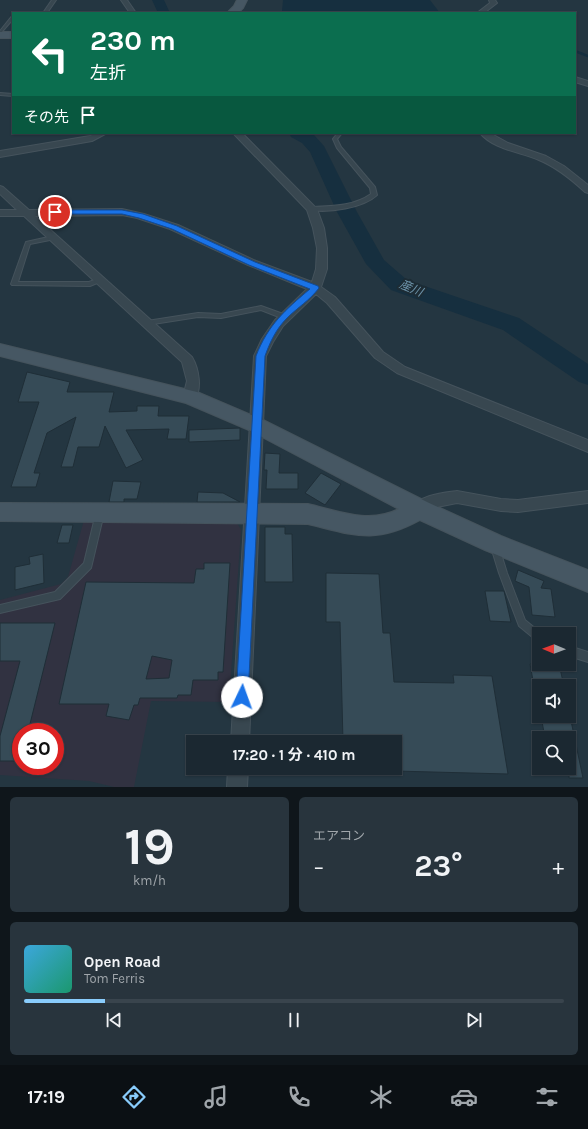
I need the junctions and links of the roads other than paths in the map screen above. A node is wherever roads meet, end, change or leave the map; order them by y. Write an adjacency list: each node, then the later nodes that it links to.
1 (54, 0): 5 (lane)
2 (124, 0): 6 (street)
3 (242, 0): 7 (street)
4 (492, 0): 8 (street)
5 (46, 12)
6 (132, 12)
7 (233, 12)
8 (481, 12)
9 (12, 18): 10 (lane)
10 (0, 34): 11 (street)
11 (12, 35)
12 (576, 80): 13 (street)
13 (588, 84)
14 (0, 94): 15 (lane)
15 (12, 95)
16 (101, 134): 20 (street)
17 (238, 134): 23 (street)
18 (339, 134): 23 (lane)
19 (485, 134): 22 (street)
20 (0, 154)
21 (0, 189): 25 (street)
22 (588, 190)
23 (312, 209): 28 (street)
24 (0, 213): 25 (street)
25 (25, 213): 26 (street); 28 (street)
26 (53, 238): 27 (street); 27 (lane)
27 (100, 280): 30 (street)
28 (315, 288): 29 (street); 34 (street)
29 (284, 317): 30 (lane); 33 (street)
30 (147, 323): 32 (street)
31 (0, 350): 32 (street)
32 (190, 397): 33 (street)
33 (256, 425): 36 (street); 39 (street)
34 (588, 446)
35 (588, 497): 36 (street)
36 (419, 509): 39 (street); 40 (street)
37 (0, 512): 38 (street)
38 (100, 513): 39 (street); 42 (lane)
39 (251, 515): 46 (street)
40 (493, 543): 41 (street); 43 (lane)
41 (588, 581)
42 (0, 608)
43 (532, 631)
44 (576, 653): 45 (lane)
45 (588, 657)
46 (240, 735)
47 (238, 775): 48 (street)
48 (237, 787)

